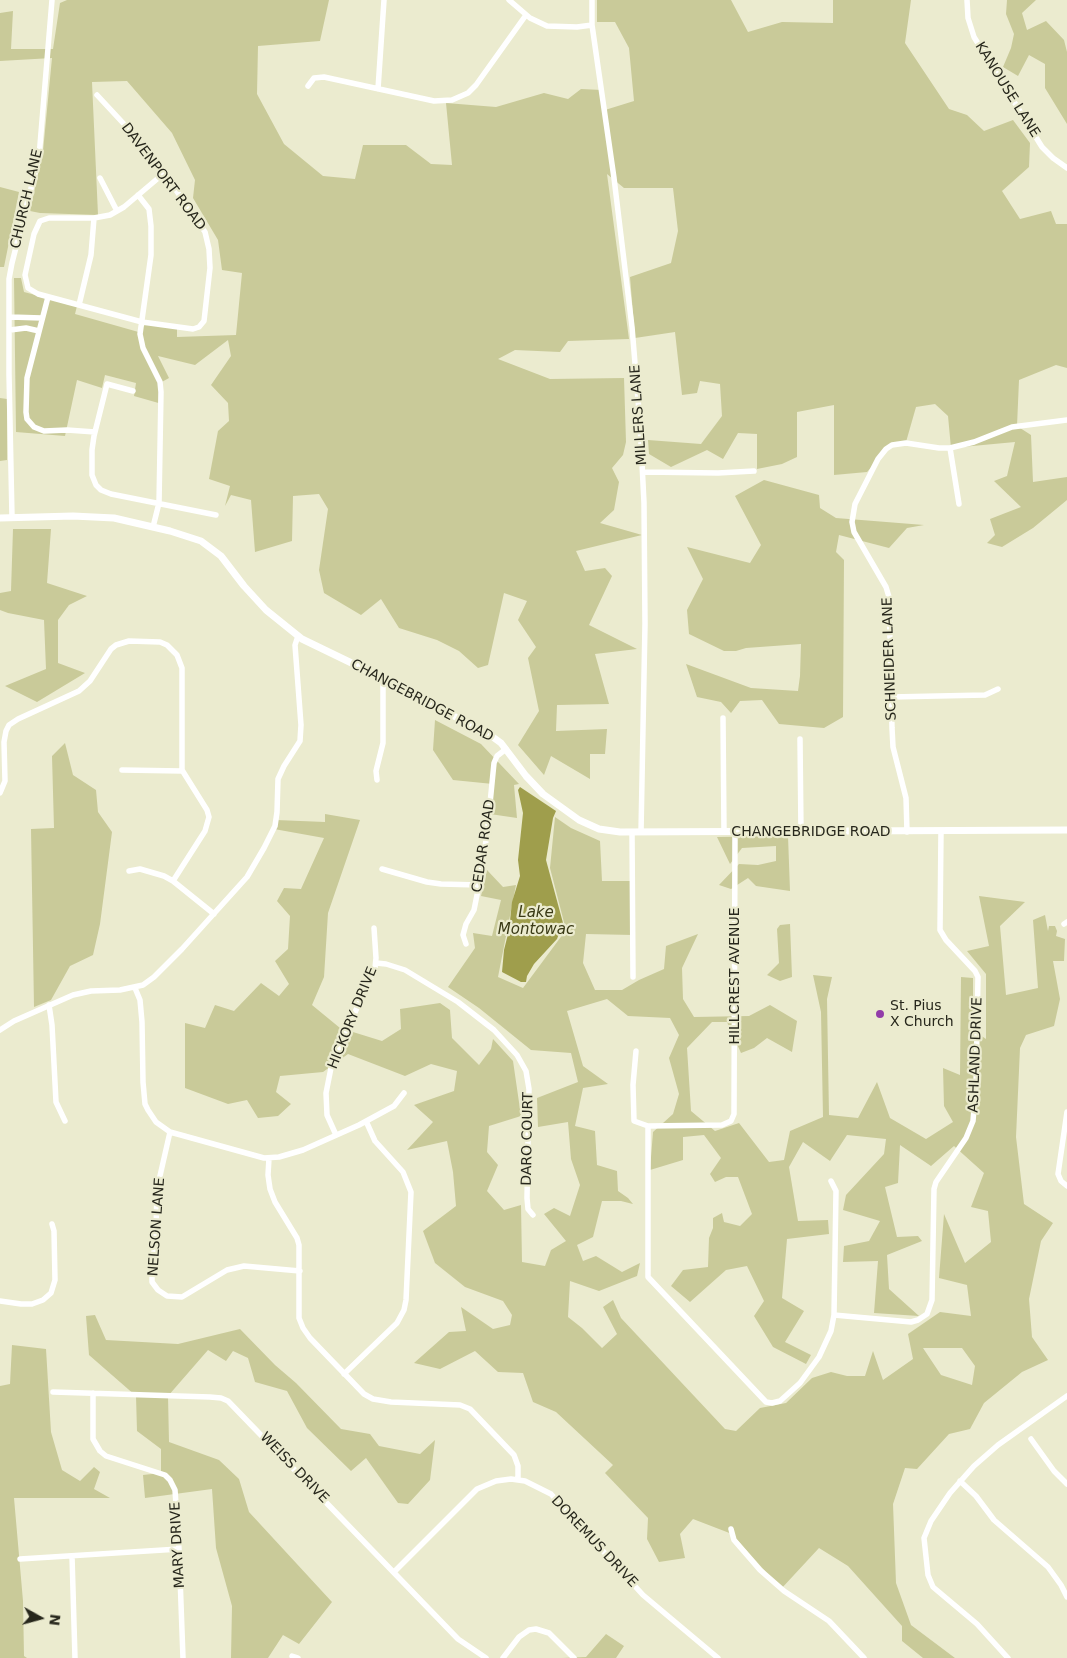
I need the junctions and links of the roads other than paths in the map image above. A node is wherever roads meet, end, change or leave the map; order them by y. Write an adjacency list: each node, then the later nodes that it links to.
1 (52, 0): 19 (street, CHURCH LANE)
2 (384, 0): 9 (street)
3 (509, 0): 6 (street)
4 (592, 0): 7 (street, MILLERS LANE)
5 (967, 0): 11 (street, KANOUSE LANE)
6 (526, 15): 7 (street); 9 (street)
7 (592, 25): 29 (street, MILLERS LANE)
8 (308, 86): 9 (street)
9 (378, 89)
10 (96, 95): 12 (street, DAVENPORT ROAD)
11 (1067, 168)
12 (163, 174): 14 (street); 21 (street, DAVENPORT ROAD)
13 (100, 178): 15 (street)
14 (138, 196): 15 (street); 21 (street)
15 (117, 211): 16 (street)
16 (94, 218): 17 (street, DAVENPORT ROAD); 18 (street)
17 (48, 297): 18 (street, DAVENPORT ROAD); 20 (street)
18 (79, 305): 21 (street, DAVENPORT ROAD)
19 (10, 317): 20 (street); 22 (street, CHURCH LANE)
20 (42, 318): 23 (street)
21 (142, 322): 30 (street)
22 (10, 330): 23 (street); 33 (street, CHURCH LANE)
23 (39, 331): 26 (street)
24 (132, 391): 26 (street)
25 (1067, 420): 27 (street, SCHNEIDER LANE)
26 (95, 432): 30 (street)
27 (950, 448): 31 (street); 39 (street, SCHNEIDER LANE)
28 (754, 471): 29 (street)
29 (643, 472): 50 (street, MILLERS LANE)
30 (159, 503): 32 (street); 35 (street)
31 (959, 504)
32 (216, 515)
33 (12, 517): 34 (main road, CHANGEBRIDGE ROAD); 35 (main road, CHANGEBRIDGE ROAD)
34 (0, 518)
35 (153, 527): 36 (main road, CHANGEBRIDGE ROAD)
36 (298, 636): 37 (main road, CHANGEBRIDGE ROAD); 59 (street)
37 (383, 678): 42 (main road, CHANGEBRIDGE ROAD); 45 (street)
38 (998, 689): 39 (street)
39 (891, 697): 54 (street, SCHNEIDER LANE)
40 (723, 718): 51 (street)
41 (800, 740): 53 (street)
42 (506, 749): 49 (main road, CHANGEBRIDGE ROAD); 58 (street, CEDAR ROAD)
43 (122, 770): 44 (street)
44 (182, 771): 46 (street); 57 (street)
45 (377, 780)
46 (0, 793)
47 (1067, 830): 48 (main road, CHANGEBRIDGE ROAD)
48 (942, 831): 54 (main road, CHANGEBRIDGE ROAD); 82 (street, ASHLAND DRIVE)
49 (632, 832): 50 (main road, CHANGEBRIDGE ROAD); 63 (street)
50 (641, 832): 51 (main road, CHANGEBRIDGE ROAD)
51 (724, 832): 52 (main road, CHANGEBRIDGE ROAD)
52 (735, 832): 53 (main road, CHANGEBRIDGE ROAD); 72 (street, HILLCREST AVENUE)
53 (801, 832): 54 (main road, CHANGEBRIDGE ROAD)
54 (907, 832)
55 (382, 869): 58 (street)
56 (128, 871): 57 (street)
57 (173, 881): 59 (street)
58 (479, 885): 61 (street, CEDAR ROAD)
59 (214, 914): 64 (street)
60 (374, 928): 62 (street, HICKORY DRIVE)
61 (466, 944)
62 (376, 963): 74 (street, HICKORY DRIVE); 78 (street, DARO COURT)
63 (633, 977)
64 (135, 988): 65 (street); 73 (street)
65 (49, 1005): 66 (street); 70 (street)
66 (0, 1030)
67 (636, 1051): 72 (street)
68 (404, 1093): 71 (street)
69 (1067, 1112): 77 (street)
70 (65, 1120)
71 (366, 1121): 74 (street); 83 (street)
72 (648, 1126): 82 (street)
73 (170, 1132): 75 (street); 80 (street, NELSON LANE)
74 (336, 1135): 75 (street)
75 (269, 1158): 80 (street)
76 (831, 1181): 82 (street)
77 (1067, 1186)
78 (533, 1215)
79 (52, 1224): 81 (street)
80 (300, 1271): 83 (street)
81 (0, 1300)
82 (834, 1315)
83 (344, 1374): 88 (street)
84 (53, 1392): 85 (street, WEISS DRIVE)
85 (92, 1393): 92 (street, MARY DRIVE); 95 (street, WEISS DRIVE)
86 (1067, 1396): 89 (street)
87 (1031, 1440): 90 (street)
88 (518, 1479): 95 (street, DOREMUS DRIVE); 102 (street, DOREMUS DRIVE)
89 (960, 1481): 96 (street); 104 (street)
90 (1067, 1484)
91 (731, 1529): 103 (street)
92 (179, 1549): 93 (street); 98 (street, MARY DRIVE)
93 (72, 1556): 94 (street); 97 (street)
94 (20, 1559)
95 (394, 1572): 99 (street, WEISS DRIVE)
96 (1067, 1597)
97 (75, 1658)
98 (183, 1658)
99 (486, 1658)
100 (503, 1658): 101 (street)
101 (574, 1658)
102 (718, 1658)
103 (864, 1658)
104 (1008, 1658)

